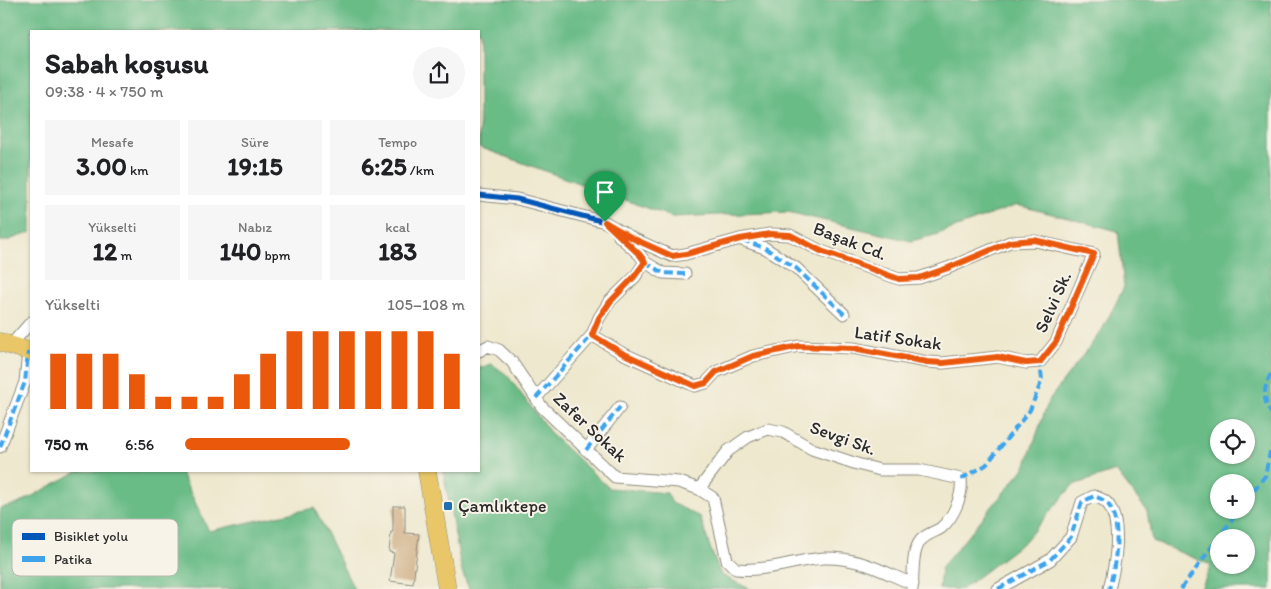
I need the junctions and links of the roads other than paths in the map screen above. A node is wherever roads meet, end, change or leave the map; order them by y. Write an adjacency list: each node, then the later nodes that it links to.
1 (480, 195): 2 (street, Başak Cd.)
2 (605, 222): 3 (street, Başak Cd.); 5 (street)
3 (740, 239): 4 (street, Başak Cd.); 7 (street)
4 (1094, 254): 13 (street, Selvi Sk.)
5 (645, 262): 6 (street); 9 (street)
6 (685, 274)
7 (844, 314)
8 (30, 323): 10 (street)
9 (592, 335): 13 (street, Latif Sokak); 14 (street)
10 (5, 344): 12 (main road)
11 (480, 351): 14 (street, Zafer Sokak)
12 (30, 352): 16 (street)
13 (1040, 362)
14 (536, 398): 17 (street, Zafer Sokak)
15 (620, 407): 17 (street)
16 (0, 447)
17 (586, 450): 19 (street, Zafer Sokak)
18 (427, 472): 21 (main road)
19 (699, 489): 20 (street); 20 (street, Sevgi Sk.)
20 (912, 587)
21 (448, 589)
22 (998, 589): 23 (street)
23 (1109, 589)

